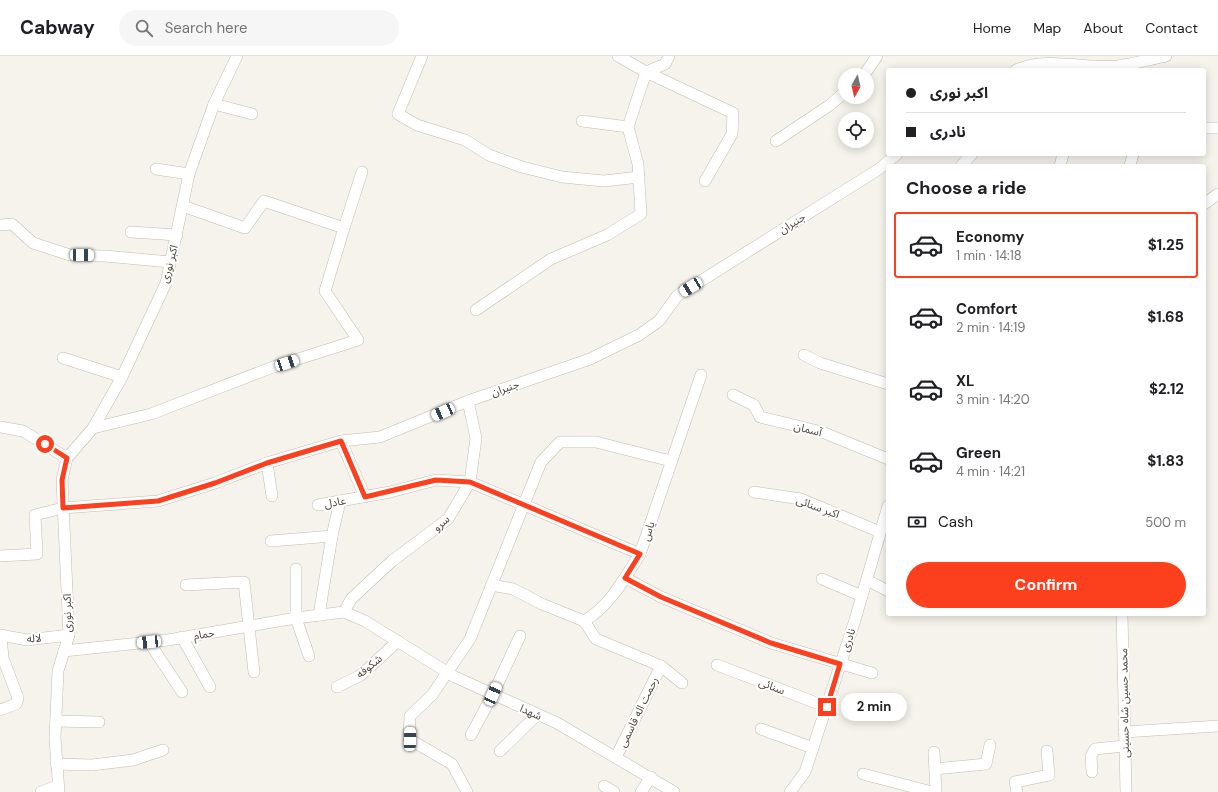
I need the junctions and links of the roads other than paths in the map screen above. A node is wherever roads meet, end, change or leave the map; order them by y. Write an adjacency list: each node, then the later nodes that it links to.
1 (237, 56): 13 (street, اکبر نوری)
2 (422, 56): 26 (street)
3 (618, 56): 11 (street)
4 (669, 56): 11 (street)
5 (877, 56): 9 (street)
6 (1166, 56): 8 (street)
7 (1054, 63): 8 (street); 10 (street)
8 (1080, 67)
9 (869, 68)
10 (1019, 68)
11 (646, 72): 16 (street); 27 (street)
12 (838, 98): 19 (street)
13 (214, 104): 14 (street); 25 (street, اکبر نوری)
14 (252, 114)
15 (582, 121): 16 (street)
16 (628, 127): 26 (street)
17 (1206, 128): 18 (street)
18 (1218, 128)
19 (776, 141)
20 (895, 156): 43 (street, جنیران)
21 (970, 156): 22 (street)
22 (963, 164)
23 (156, 168): 25 (street)
24 (362, 172): 32 (street)
25 (189, 174): 30 (street, اکبر نوری)
26 (639, 177): 36 (street)
27 (705, 181)
28 (1218, 194): 29 (street)
29 (1206, 203)
30 (183, 206): 32 (street); 34 (street, اکبر نوری)
31 (0, 225): 35 (street)
32 (344, 228): 45 (street)
33 (131, 232): 34 (street)
34 (177, 235): 35 (street, اکبر نوری)
35 (170, 262): 40 (street, اکبر نوری)
36 (476, 310)
37 (804, 355): 41 (street)
38 (63, 358): 40 (street)
39 (701, 375): 49 (street, یاس)
40 (122, 377): 45 (street, اکبر نوری)
41 (886, 383)
42 (733, 395): 48 (street, آسمان)
43 (468, 401): 46 (street, جنیران); 51 (street, سرو)
44 (0, 427): 47 (street)
45 (93, 428): 47 (street, اکبر نوری)
46 (341, 441): 50 (street, جنیران); 54 (street)
47 (67, 458): 58 (street, اکبر نوری)
48 (886, 458)
49 (671, 461): 57 (street); 63 (street, یاس)
50 (267, 463): 53 (street); 58 (street, جنیران)
51 (470, 482): 54 (street, عادل); 57 (street, عادل); 73 (street, سرو)
52 (754, 492): 60 (street, اکبر سنائی)
53 (272, 496)
54 (365, 497): 55 (street, عادل)
55 (340, 501): 56 (street, عادل); 61 (street)
56 (318, 505)
57 (524, 505): 63 (street, عادل); 70 (street)
58 (63, 508): 64 (street, جنیران); 79 (street, اکبر نوری)
59 (886, 512): 60 (street, نادری)
60 (880, 532): 68 (street, نادری)
61 (332, 536): 62 (street); 74 (street)
62 (271, 542)
63 (640, 554): 66 (street, یاس)
64 (0, 556)
65 (296, 569): 76 (street)
66 (625, 578): 77 (street, یاس); 88 (street)
67 (822, 580): 72 (street)
68 (866, 580): 71 (street); 72 (street, نادری)
69 (186, 585): 78 (street)
70 (491, 585): 77 (street); 91 (street)
71 (886, 590)
72 (862, 596): 88 (street, نادری)
73 (344, 612): 74 (street, حمام); 83 (street, شهدا)
74 (319, 615): 76 (street, حمام)
75 (1122, 616): 106 (street, محمد حسین شاه حسینی)
76 (296, 618): 78 (street, حمام); 86 (street)
77 (584, 621): 89 (street)
78 (248, 626): 82 (street, حمام); 90 (street)
79 (69, 635): 80 (street, لاله); 85 (street, اکبر نوری)
80 (1, 636): 93 (street)
81 (520, 636): 98 (street)
82 (182, 637): 84 (street, حمام); 95 (street)
83 (398, 640): 91 (street, شهدا); 96 (street, شکوفه)
84 (149, 642): 85 (street, حمام); 97 (street)
85 (64, 651): 102 (street, اکبر نوری)
86 (310, 656)
87 (717, 664): 99 (street, سنائی)
88 (840, 664): 92 (street); 99 (street, نادری)
89 (661, 666): 94 (street); 115 (street, رحمت اله قاسمی)
90 (254, 672)
91 (448, 672): 98 (street, شهدا); 123 (street)
92 (872, 673)
93 (4, 675): 100 (street)
94 (682, 683)
95 (210, 687)
96 (337, 687)
97 (182, 692)
98 (493, 694): 101 (street, شهدا); 107 (street)
99 (827, 707): 110 (street, نادری)
100 (0, 710)
101 (537, 714): 112 (street); 115 (street, شهدا)
102 (56, 721): 103 (street); 116 (street, اکبر نوری)
103 (99, 722)
104 (1218, 726): 106 (street)
105 (761, 728): 110 (street)
106 (1124, 732): 109 (street, محمد حسین شاه حسینی)
107 (471, 735)
108 (990, 745): 117 (street)
109 (1124, 746): 118 (street); 130 (street, محمد حسین شاه حسینی)
110 (813, 748): 126 (street, نادری)
111 (163, 750): 116 (street)
112 (500, 751)
113 (1047, 751): 129 (street)
114 (934, 752): 117 (street)
115 (616, 757): 120 (street, شهدا)
116 (56, 764): 121 (street, اکبر نوری)
117 (935, 769): 128 (street)
118 (1092, 772)
119 (863, 774): 127 (street)
120 (651, 777): 124 (street); 125 (street, شهدا)
121 (58, 789): 122 (street)
122 (42, 792)
123 (467, 792)
124 (641, 792)
125 (674, 792)
126 (790, 792)
127 (932, 792)
128 (936, 792)
129 (1017, 792)
130 (1126, 792)

